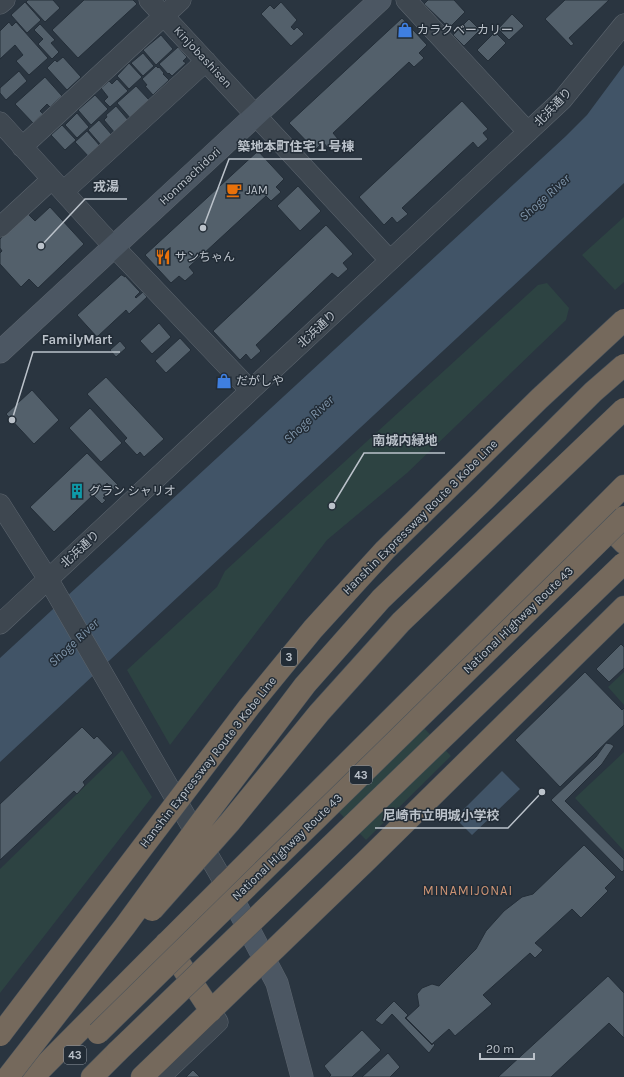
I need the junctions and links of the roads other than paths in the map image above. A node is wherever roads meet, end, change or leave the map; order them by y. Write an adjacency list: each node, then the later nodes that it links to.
1 (5, 0): 6 (street)
2 (149, 0): 7 (street, Kinjobashisen)
3 (181, 0): 7 (street)
4 (380, 0): 10 (street, Honmachidori)
5 (406, 0): 12 (street)
6 (0, 4)
7 (164, 16): 9 (street, Kinjobashisen); 13 (street)
8 (624, 24): 12 (street, 北浜通り)
9 (206, 61): 10 (street, Kinjobashisen); 14 (street)
10 (256, 115): 16 (street, Honmachidori); 17 (street, Kinjobashisen)
11 (0, 122): 13 (street)
12 (528, 132): 21 (street, 北浜通り)
13 (22, 147): 14 (street)
14 (58, 185): 15 (street); 16 (street)
15 (0, 227)
16 (114, 247): 19 (street, Honmachidori); 21 (street)
17 (383, 253)
18 (624, 320): 36 (highway, Hanshin Expressway Route 3 Kobe Line / 3, bridge)
19 (0, 352)
20 (624, 365): 37 (highway, bridge)
21 (250, 390): 29 (street, 北浜通り)
22 (624, 409): 37 (highway, bridge)
23 (624, 486): 25 (highway)
24 (0, 504): 29 (street)
25 (596, 514): 27 (highway); 32 (highway)
26 (624, 517): 39 (highway, National Highway Route 43 / 43, bridge)
27 (624, 543)
28 (624, 563): 40 (highway, 43, bridge)
29 (51, 585): 31 (street, 北浜通り); 32 (street)
30 (624, 607): 34 (highway)
31 (0, 624)
32 (225, 884): 33 (highway); 34 (street)
33 (166, 943): 35 (highway); 37 (highway)
34 (264, 959): 35 (highway); 43 (street)
35 (211, 1011): 41 (highway); 42 (street)
36 (0, 1035)
37 (27, 1068): 38 (highway, bridge)
38 (8, 1077)
39 (53, 1077)
40 (92, 1077)
41 (142, 1077)
42 (160, 1077)
43 (302, 1077)

